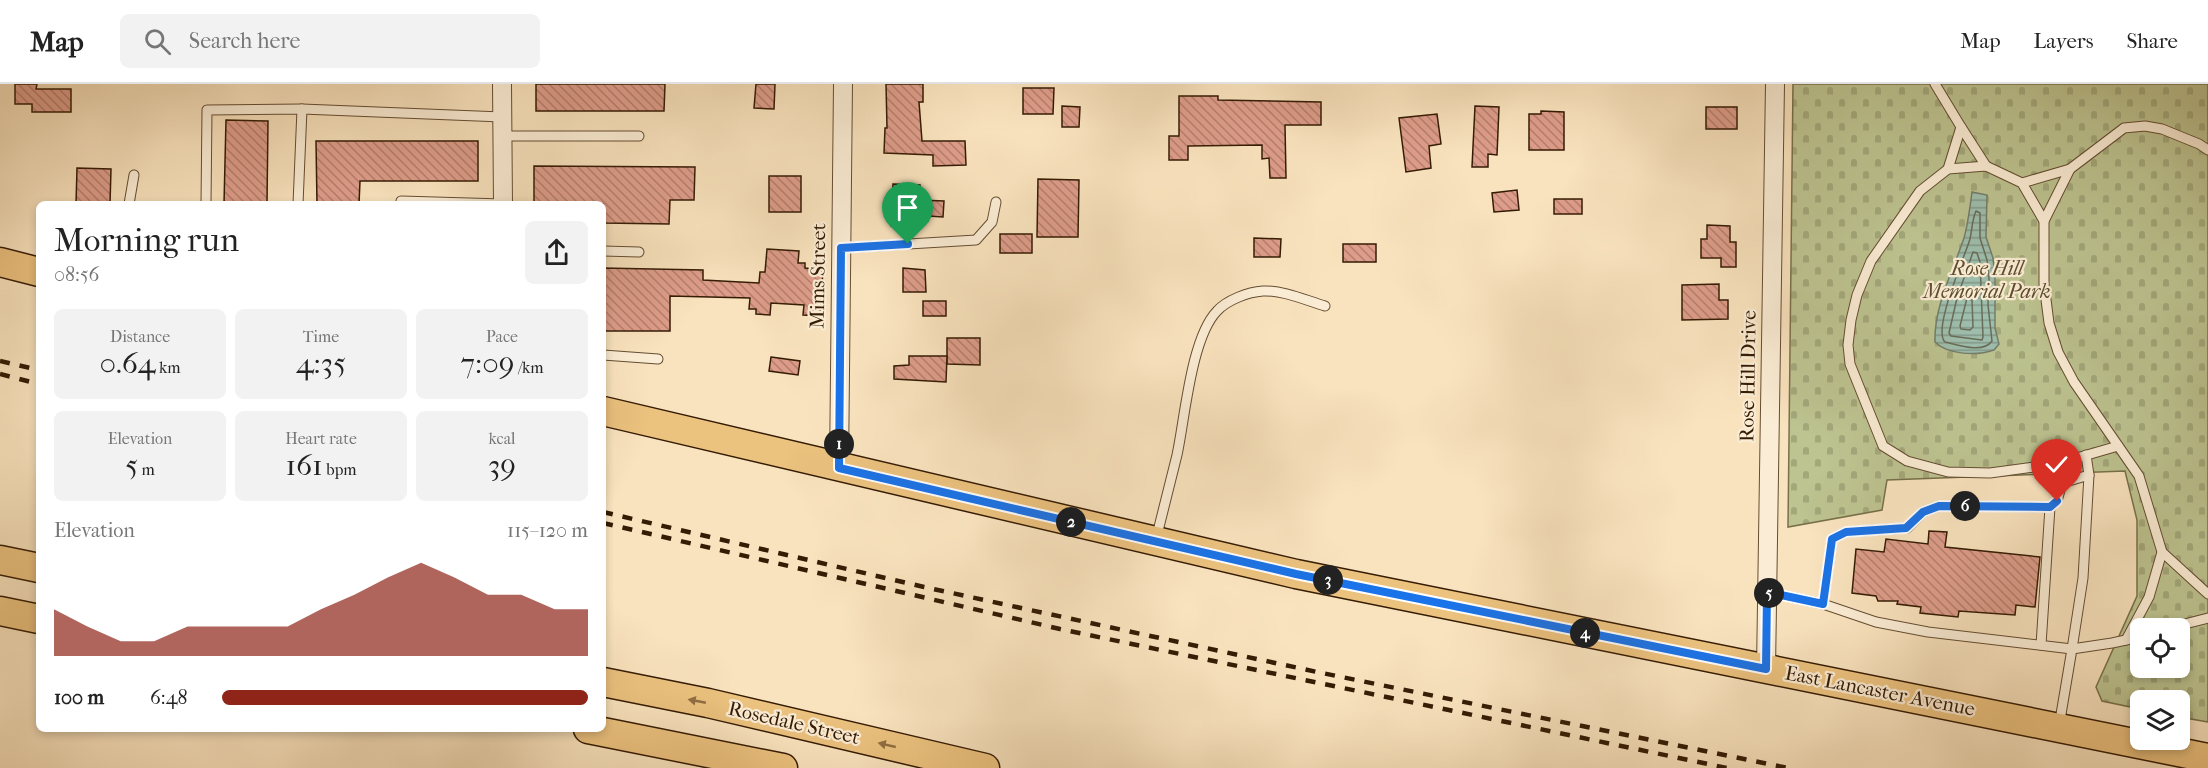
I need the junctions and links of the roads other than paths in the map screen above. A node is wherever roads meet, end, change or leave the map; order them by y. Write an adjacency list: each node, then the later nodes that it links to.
1 (502, 84): 6 (street)
2 (843, 84): 22 (street, Mims Street)
3 (1776, 84): 40 (street, Rose Hill Drive)
4 (1935, 84): 7 (lane)
5 (302, 109): 6 (lane); 17 (lane); 18 (lane)
6 (501, 117): 8 (street)
7 (1961, 127): 11 (lane); 12 (lane)
8 (502, 136): 9 (lane); 19 (street)
9 (639, 136)
10 (2208, 150): 13 (lane)
11 (1986, 166): 12 (lane); 15 (lane)
12 (1948, 169): 32 (lane)
13 (2070, 169): 15 (lane); 21 (lane)
14 (134, 175): 16 (lane)
15 (2022, 183): 21 (lane)
16 (130, 201)
17 (206, 201)
18 (298, 201)
19 (503, 201)
20 (996, 202): 22 (lane)
21 (2044, 221): 31 (lane)
22 (841, 248): 33 (street, Mims Street)
23 (606, 251): 24 (lane)
24 (639, 252)
25 (0, 262): 26 (main road)
26 (36, 271)
27 (1324, 306): 36 (lane)
28 (606, 355): 29 (lane)
29 (658, 359)
30 (606, 412): 33 (main road, East Lancaster Avenue)
31 (2118, 446): 32 (lane); 37 (lane)
32 (2086, 455): 34 (lane)
33 (839, 468): 36 (main road, East Lancaster Avenue)
34 (2089, 476): 35 (lane); 50 (lane)
35 (2050, 507): 42 (lane); 49 (lane)
36 (1156, 541): 51 (main road, East Lancaster Avenue)
37 (2162, 552): 41 (lane); 48 (lane)
38 (0, 561): 39 (main road)
39 (36, 567)
40 (1767, 592): 42 (lane); 51 (street, Rose Hill Drive)
41 (2208, 594)
42 (1823, 604): 49 (lane)
43 (0, 611): 44 (main road)
44 (36, 618)
45 (2208, 618): 46 (lane)
46 (2190, 623)
47 (2130, 639): 48 (lane)
48 (2126, 640): 50 (lane)
49 (2041, 645): 50 (lane)
50 (2072, 649): 53 (lane)
51 (1766, 669): 53 (main road, East Lancaster Avenue)
52 (606, 683): 57 (main road, Rosedale Street, one-way to 52)
53 (2059, 726): 55 (main road, East Lancaster Avenue)
54 (603, 732): 56 (main road)
55 (2208, 758)
56 (783, 768)
57 (985, 768)

